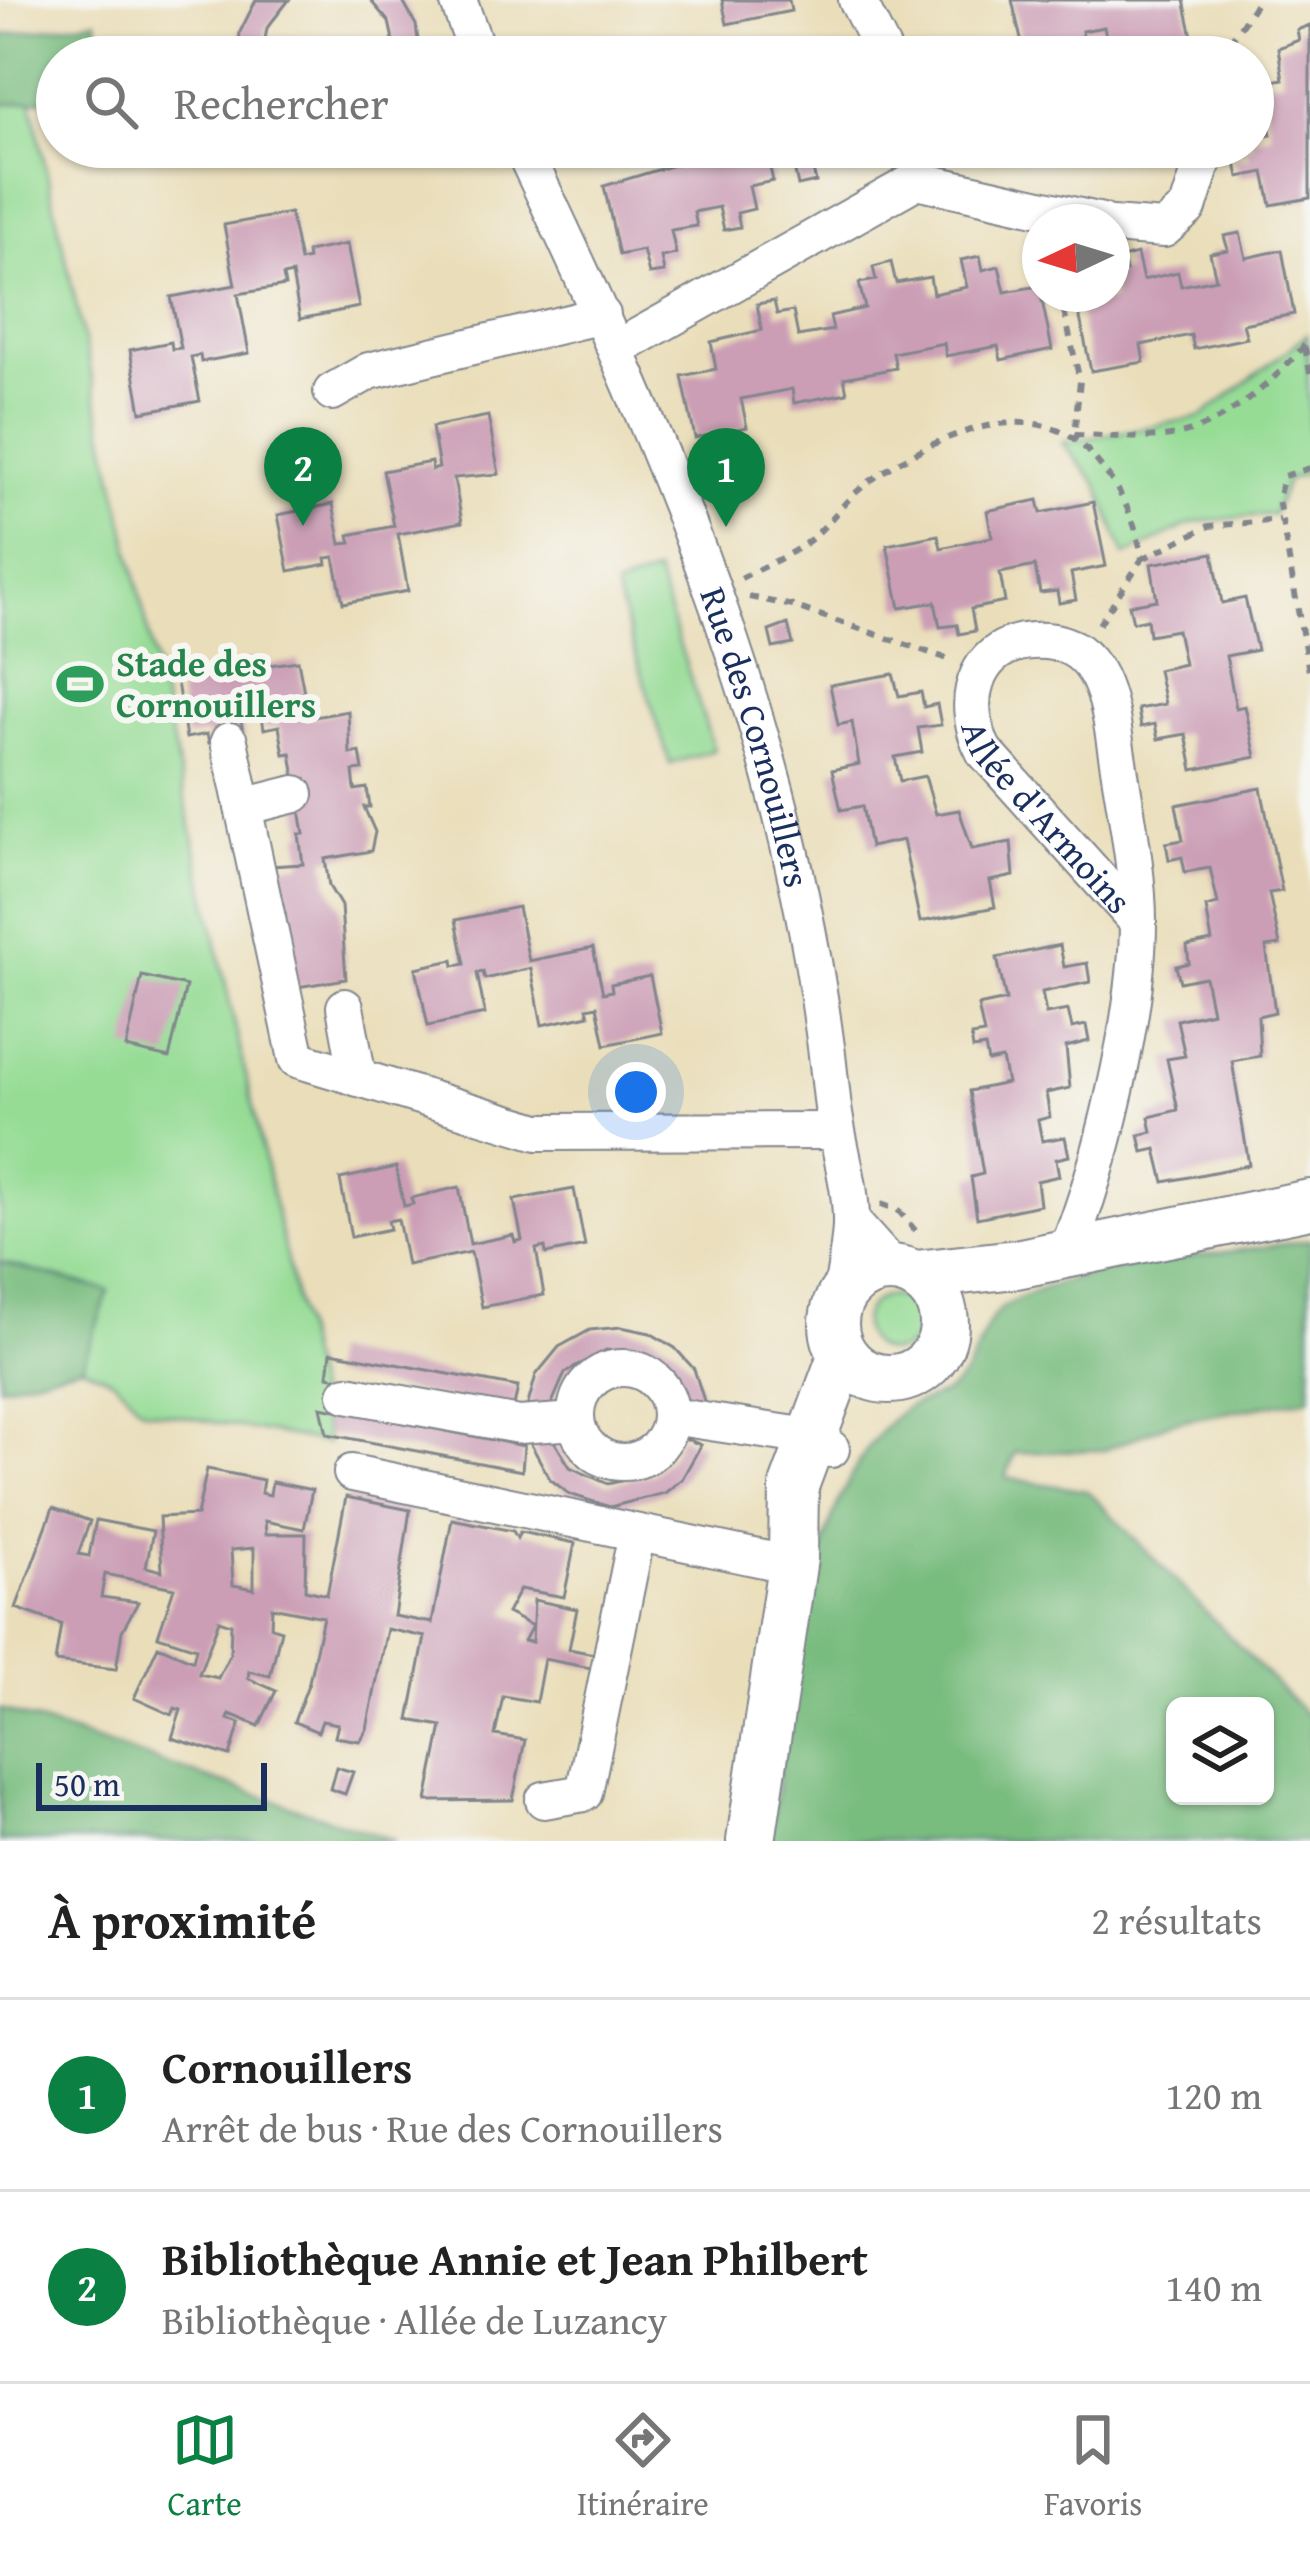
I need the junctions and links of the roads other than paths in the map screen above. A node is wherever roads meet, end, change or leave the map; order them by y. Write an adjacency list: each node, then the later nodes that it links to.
1 (458, 0): 3 (street)
2 (856, 0): 4 (street)
3 (471, 36)
4 (875, 36)
5 (532, 168): 11 (street, Rue des Cornouillers)
6 (911, 168): 12 (street)
7 (931, 168): 9 (street)
8 (1201, 168): 10 (street)
9 (1045, 204)
10 (1130, 226)
11 (602, 315): 12 (street, Rue des Cornouillers); 13 (street)
12 (618, 348): 20 (street, Rue des Cornouillers)
13 (332, 392)
14 (229, 741): 16 (street)
15 (295, 794): 16 (street)
16 (243, 807): 19 (street)
17 (1138, 922): 17 (street, Allée d'Armoins); 21 (street, Allée d'Armoins)
18 (345, 1006): 19 (street)
19 (358, 1078): 20 (street)
20 (835, 1131): 23 (street, Rue des Cornouillers)
21 (1092, 1189): 24 (street); 25 (street, Allée d'Armoins)
22 (1310, 1204): 24 (main road)
23 (851, 1221): 27 (street); 28 (street, Rue des Cornouillers)
24 (1126, 1240): 25 (main road)
25 (1067, 1251): 26 (main road)
26 (1016, 1264): 27 (main road); 29 (main road)
27 (905, 1272): 28 (main road); 29 (main road)
28 (841, 1297): 30 (main road)
29 (944, 1327): 31 (main road)
30 (843, 1354): 31 (main road); 35 (main road)
31 (884, 1379): 35 (main road)
32 (347, 1394): 34 (street)
33 (670, 1416): 34 (street); 34 (street); 35 (street)
34 (576, 1421)
35 (820, 1444): 38 (main road)
36 (352, 1474): 37 (street)
37 (637, 1533): 38 (street); 39 (street)
38 (792, 1561): 40 (main road)
39 (544, 1800)
40 (751, 1841)

